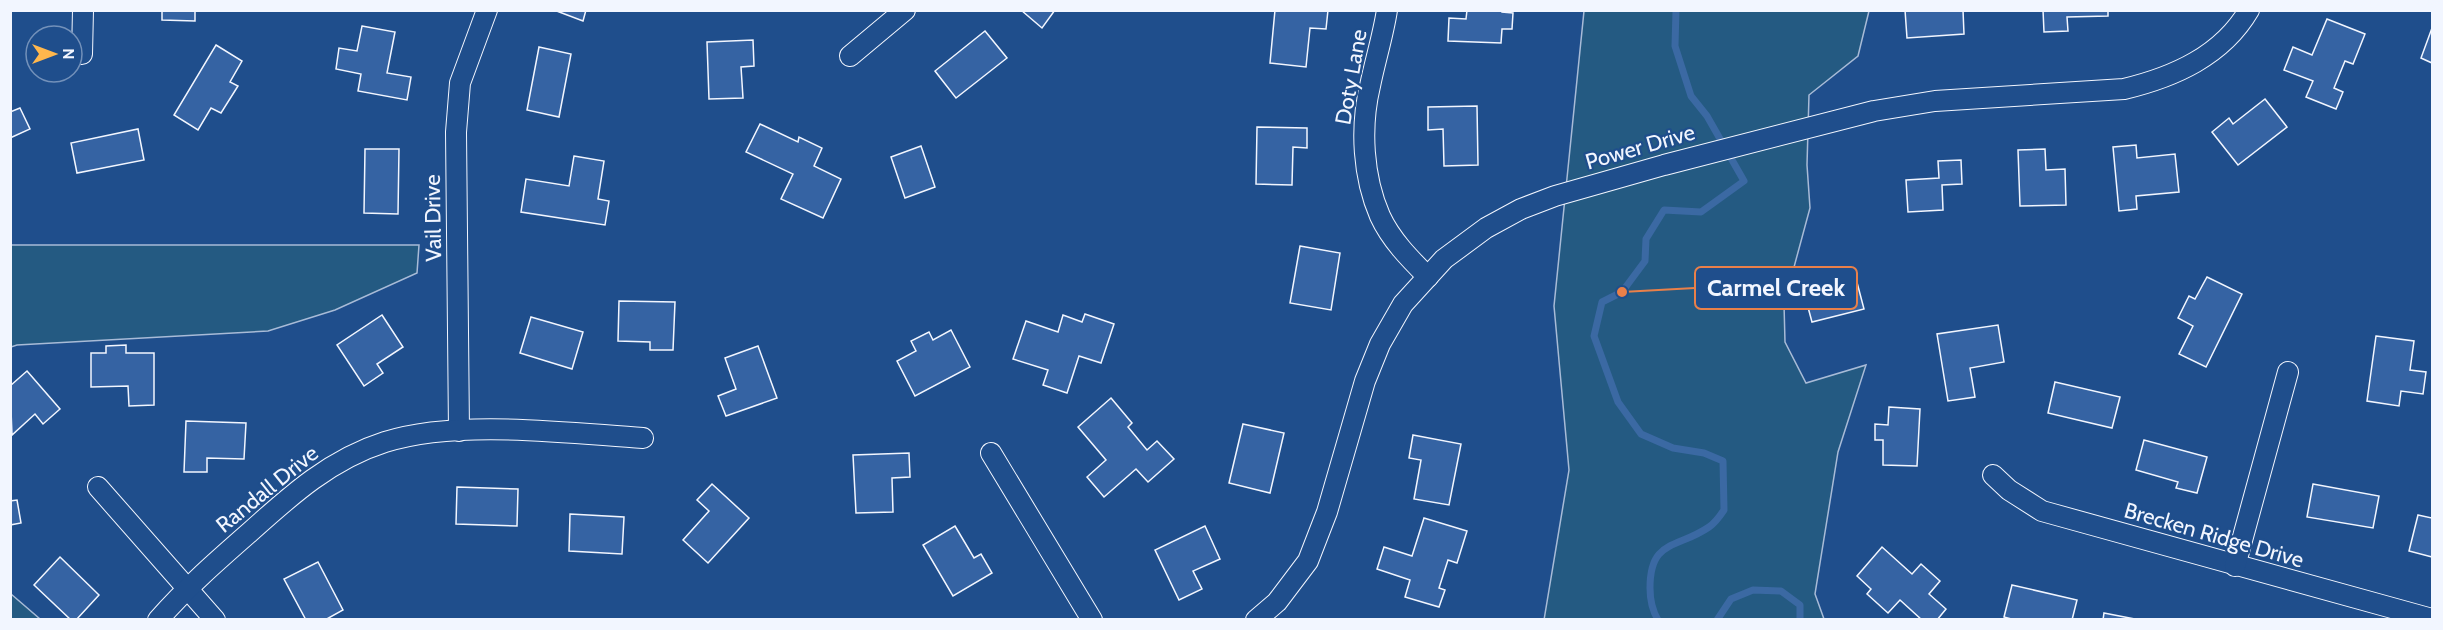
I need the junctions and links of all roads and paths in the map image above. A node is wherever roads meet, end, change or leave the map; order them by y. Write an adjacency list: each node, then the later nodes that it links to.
1 (487, 10): 8 (street, Vail Drive)
2 (905, 10): 5 (street)
3 (1387, 10): 6 (street, Doty Lane)
4 (2249, 10): 6 (street, Power Drive)
5 (850, 56)
6 (1428, 277): 19 (street, Power Drive)
7 (2288, 372): 13 (street)
8 (459, 431): 9 (street, Randall Drive); 14 (street, Randall Drive)
9 (643, 438)
10 (991, 453): 18 (street)
11 (1993, 475): 13 (street, Brecken Ridge Drive)
12 (98, 487): 14 (street)
13 (2235, 566): 15 (street, Brecken Ridge Drive)
14 (187, 587): 16 (street, Randall Drive); 17 (street)
15 (2433, 619)
16 (158, 620)
17 (215, 620)
18 (1092, 620)
19 (1256, 620)

